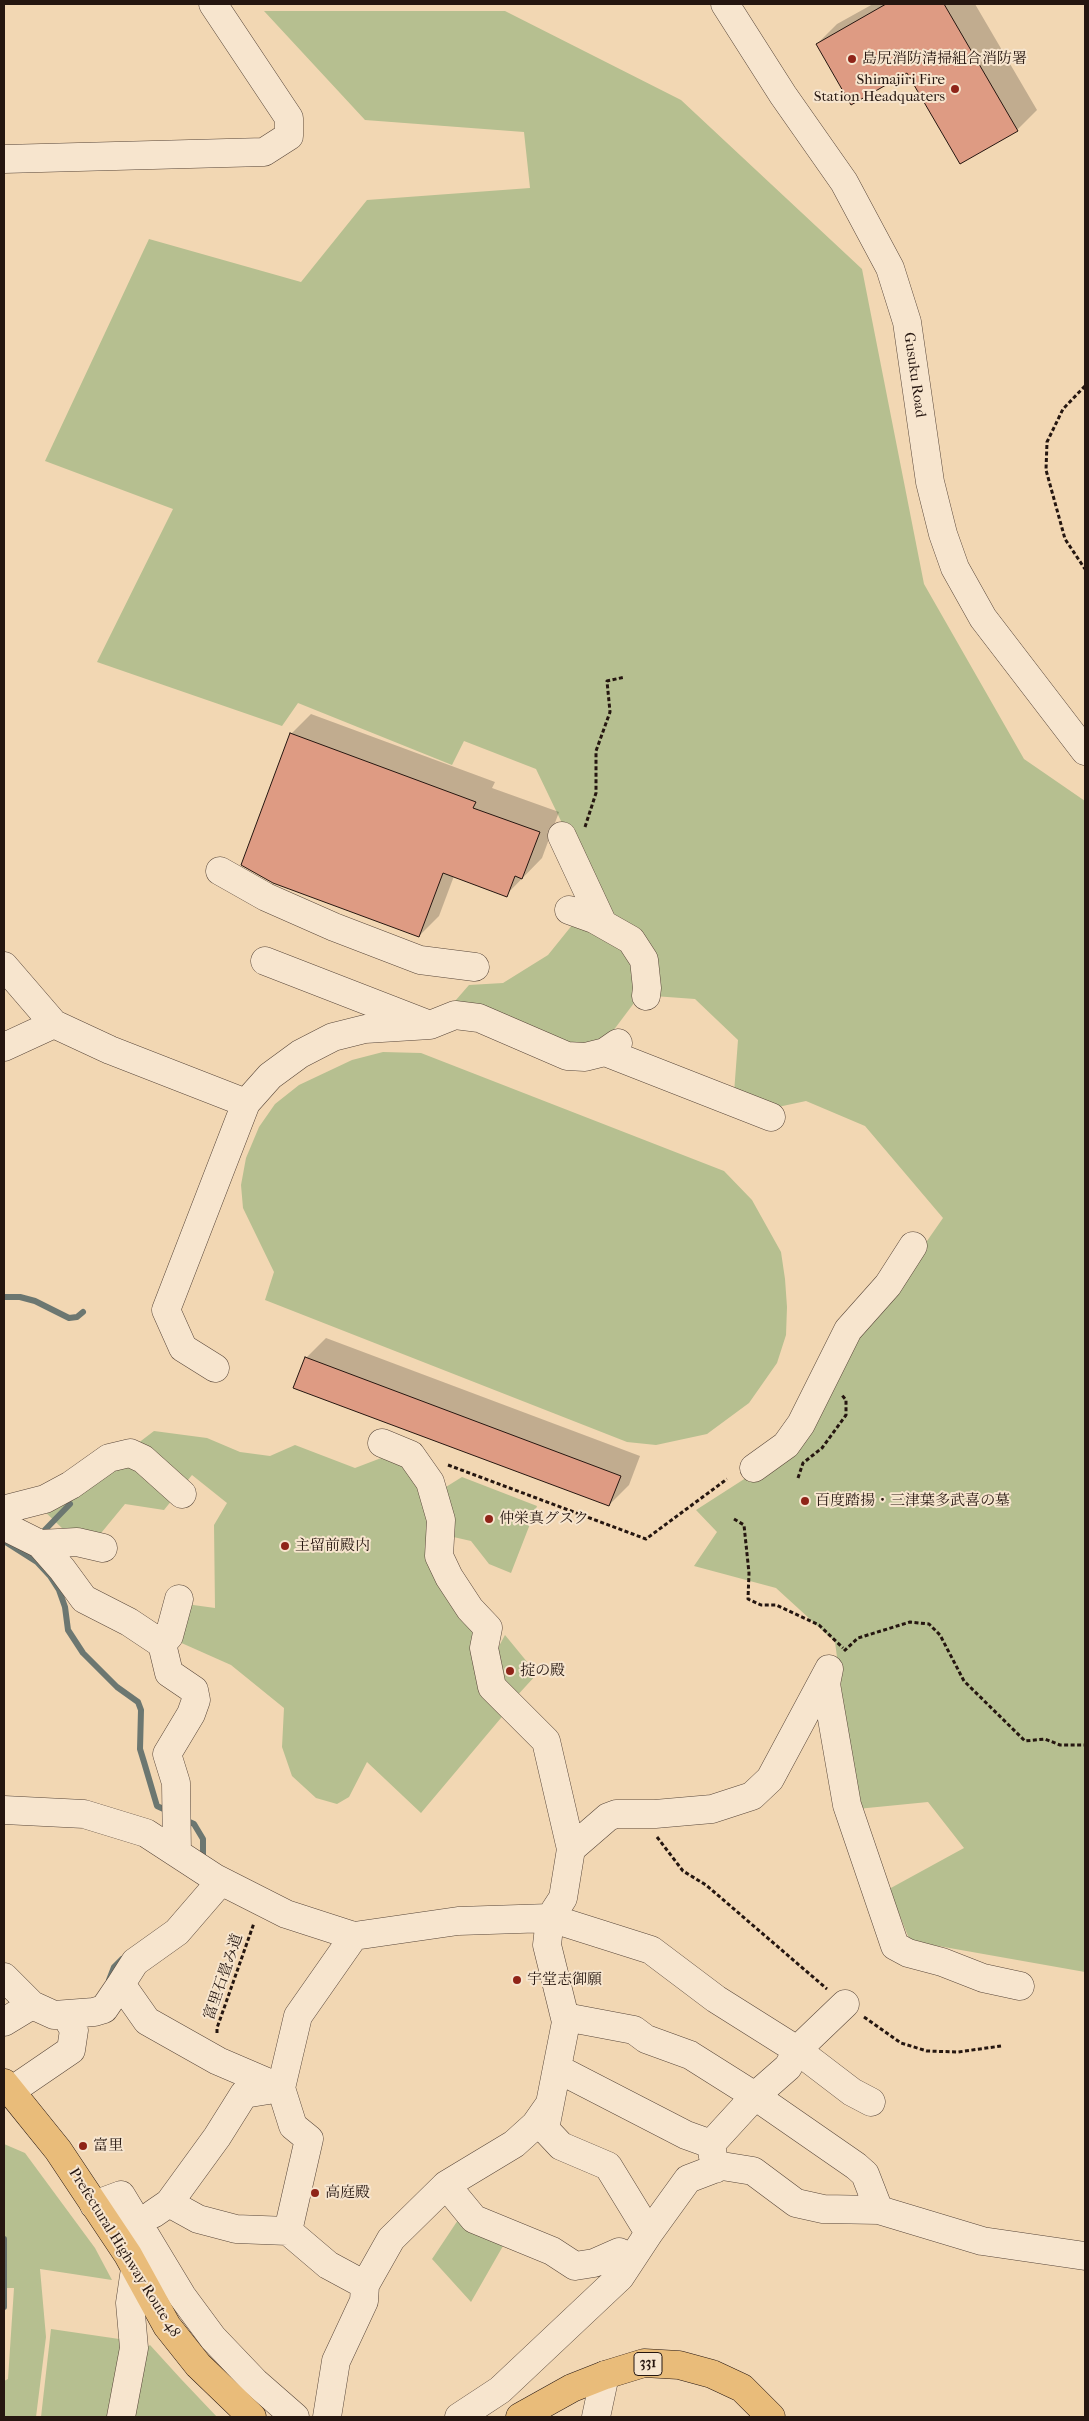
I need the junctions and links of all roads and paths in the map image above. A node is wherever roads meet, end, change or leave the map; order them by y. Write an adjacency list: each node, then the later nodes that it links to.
1 (213, 4): 3 (street)
2 (724, 4): 7 (street, Gusuku Road)
3 (4, 159)
4 (1085, 386): 5 (path)
5 (1085, 569)
6 (624, 677): 8 (path)
7 (1085, 751)
8 (564, 841): 11 (street)
9 (220, 871): 14 (street)
10 (569, 910): 11 (street)
11 (602, 924): 15 (street)
12 (265, 961): 17 (street)
13 (4, 966): 16 (street)
14 (475, 967)
15 (646, 996)
16 (54, 1024): 18 (street); 19 (street)
17 (430, 1025): 19 (street); 20 (street)
18 (4, 1047)
19 (246, 1103): 22 (street)
20 (771, 1117)
21 (913, 1246): 25 (street)
22 (215, 1368)
23 (382, 1443): 24 (street)
24 (411, 1455): 26 (path); 40 (street)
25 (754, 1468)
26 (727, 1480)
27 (182, 1494): 28 (street)
28 (4, 1514)
29 (734, 1519): 35 (path)
30 (4, 1526): 31 (street)
31 (40, 1544): 32 (street); 34 (street)
32 (103, 1548)
33 (179, 1599): 34 (street)
34 (162, 1644): 39 (street)
35 (837, 1659): 36 (path); 38 (street); 47 (street)
36 (1085, 1745)
37 (4, 1810): 39 (street)
38 (655, 1814): 40 (street); 48 (path)
39 (181, 1849): 41 (street)
40 (572, 1849): 43 (street)
41 (218, 1880): 42 (street); 46 (street)
42 (262, 1902): 44 (street); 54 (path, 富里石畳み道)
43 (550, 1918): 44 (street); 50 (street); 53 (street)
44 (354, 1936): 57 (street)
45 (4, 1977): 49 (street)
46 (121, 1984): 49 (street); 54 (street)
47 (1020, 1986)
48 (845, 2004): 52 (path); 53 (street)
49 (46, 2011): 51 (street); 56 (street)
50 (565, 2017): 55 (street); 58 (street)
51 (4, 2022)
52 (1001, 2046)
53 (797, 2050): 58 (street); 59 (street)
54 (218, 2061): 57 (street)
55 (558, 2069): 60 (street); 61 (street)
56 (7, 2087): 64 (main road, Prefectural Highway Route 48)
57 (281, 2088): 63 (street); 67 (street)
58 (756, 2096): 61 (street); 65 (street)
59 (871, 2102)
60 (550, 2104): 62 (street); 68 (street)
61 (713, 2156): 65 (street); 68 (street)
62 (446, 2185): 71 (street); 73 (street)
63 (169, 2203): 66 (street); 67 (street)
64 (94, 2205): 66 (street); 72 (main road, Prefectural Highway Route 48)
65 (878, 2210): 69 (street)
66 (139, 2225): 78 (street)
67 (288, 2231): 73 (street)
68 (649, 2233): 70 (street)
69 (1085, 2256)
70 (632, 2258): 71 (street); 74 (street)
71 (575, 2266): 74 (street)
72 (135, 2268): 76 (street); 77 (main road, Prefectural Highway Route 48)
73 (364, 2285): 79 (street)
74 (593, 2302): 80 (street)
75 (605, 2375): 81 (main road, 331); 82 (street); 83 (main road, 331)
76 (122, 2417)
77 (252, 2417)
78 (295, 2417)
79 (327, 2417)
80 (459, 2417)
81 (520, 2417)
82 (596, 2417)
83 (771, 2417)

